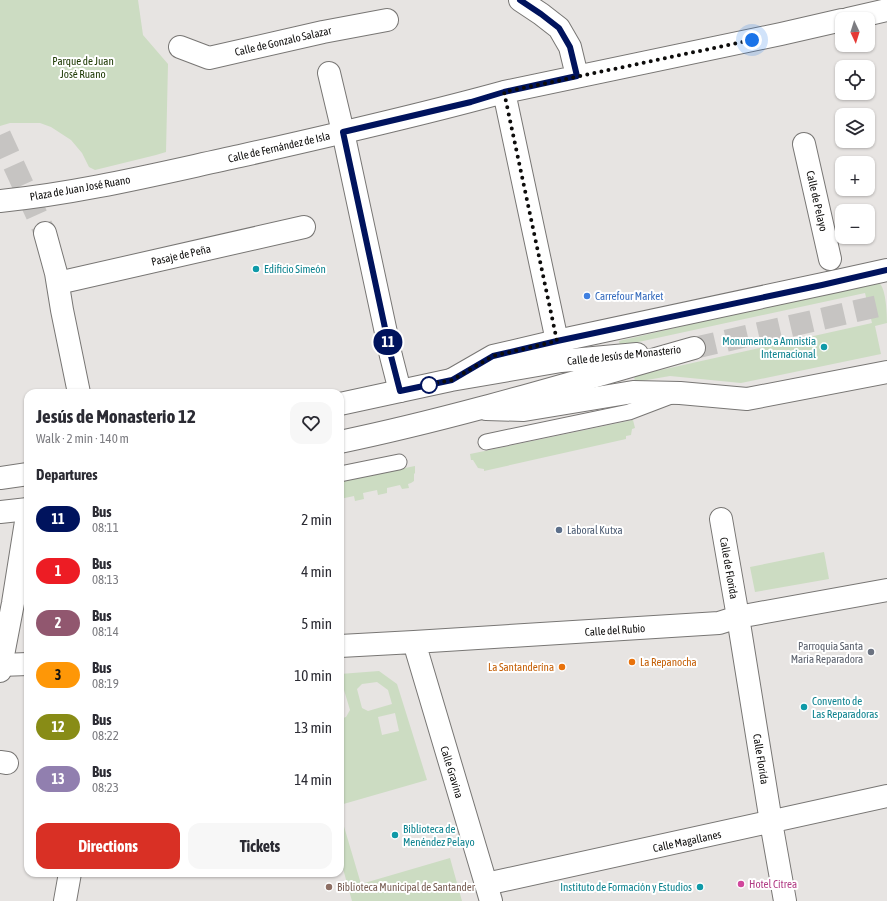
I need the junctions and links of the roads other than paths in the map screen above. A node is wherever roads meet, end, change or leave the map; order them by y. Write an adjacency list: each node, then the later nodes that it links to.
1 (520, 0): 8 (street)
2 (887, 10): 3 (street)
3 (875, 13)
4 (387, 20): 6 (street, Calle de Gonzalo Salazar)
5 (835, 22): 8 (street, Calle de Fernández de Isla)
6 (180, 47)
7 (329, 73): 10 (street)
8 (577, 76): 9 (street, Calle de Fernández de Isla)
9 (504, 92): 10 (street, Calle de Fernández de Isla); 19 (street)
10 (343, 132): 12 (street, Calle de Fernández de Isla); 23 (street)
11 (804, 144): 16 (street, Calle de Pelayo)
12 (160, 174): 13 (street, Plaza de Juan José Ruano)
13 (0, 201)
14 (304, 227): 18 (street, Pasaje de Peña)
15 (45, 233): 18 (street)
16 (830, 259)
17 (887, 270): 19 (street, Calle de Jesús de Monasterio)
18 (58, 283): 22 (street)
19 (557, 341): 21 (street, Calle de Jesús de Monasterio)
20 (887, 372): 24 (street, Calle de Jesús de Monasterio)
21 (452, 380): 23 (street, Calle de Jesús de Monasterio); 26 (street, Calle de Jesús de Monasterio)
22 (78, 389)
23 (400, 391): 25 (street, Calle de Jesús de Monasterio)
24 (680, 392): 26 (street, Calle de Jesús de Monasterio); 28 (lane)
25 (344, 403)
26 (479, 409): 27 (street, Calle de Jesús de Monasterio)
27 (344, 441)
28 (486, 442)
29 (399, 462): 30 (lane)
30 (344, 473)
31 (24, 475): 32 (street)
32 (0, 478)
33 (24, 509): 34 (street)
34 (0, 512)
35 (721, 519): 38 (street, Calle de Florida)
36 (24, 534): 42 (street)
37 (887, 590): 38 (street, Calle del Rubio)
38 (738, 617): 39 (street, Calle del Rubio); 44 (street, Calle Florida)
39 (414, 642): 40 (street, Calle del Rubio); 46 (street, Calle Gravina)
40 (344, 646)
41 (24, 664): 42 (street)
42 (0, 667)
43 (887, 796): 44 (street, Calle Magallanes)
44 (771, 822): 46 (street, Calle Magallanes); 48 (street, Calle Florida)
45 (69, 877): 47 (street)
46 (489, 893)
47 (65, 901)
48 (785, 901)

